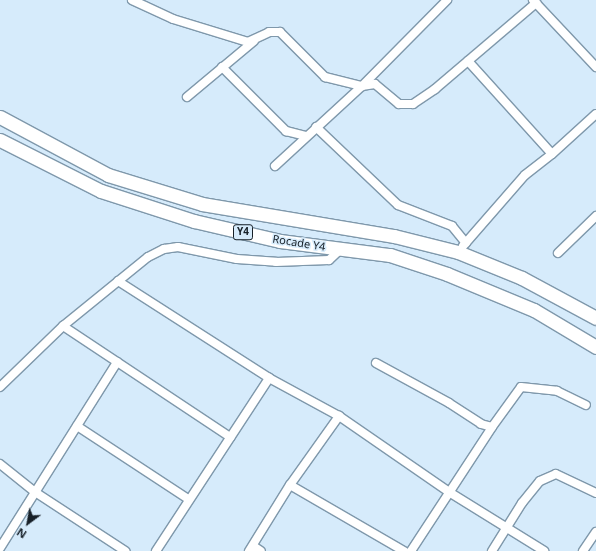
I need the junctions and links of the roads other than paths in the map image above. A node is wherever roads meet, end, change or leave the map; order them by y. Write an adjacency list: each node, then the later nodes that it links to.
1 (132, 0): 4 (street)
2 (447, 0): 8 (street)
3 (535, 1): 5 (street); 7 (street)
4 (260, 37): 6 (street); 8 (street)
5 (468, 61): 8 (street); 15 (street)
6 (222, 67): 9 (street); 13 (street)
7 (596, 67)
8 (362, 86): 12 (street)
9 (187, 98)
10 (596, 114): 15 (street)
11 (0, 117): 18 (highway, Rocade Y4 / Y4)
12 (316, 127): 13 (street); 18 (street)
13 (306, 136): 16 (street)
14 (0, 140): 19 (highway, Rocade Y4 / Y4)
15 (552, 154): 18 (street)
16 (275, 166)
17 (596, 216): 20 (street)
18 (462, 247): 23 (highway, Rocade Y4 / Y4)
19 (341, 249): 21 (street); 22 (highway, Rocade Y4 / Y4)
20 (558, 252)
21 (118, 281): 24 (street); 29 (street)
22 (495, 292): 25 (highway, Rocade Y4 / Y4); 26 (highway)
23 (596, 318)
24 (63, 326): 27 (street); 30 (street)
25 (596, 347)
26 (596, 358)
27 (117, 362): 33 (street); 35 (street)
28 (376, 363): 34 (street)
29 (269, 378): 32 (street); 35 (street)
30 (0, 387)
31 (586, 405): 34 (street)
32 (340, 416): 37 (street); 39 (street)
33 (77, 426): 38 (street); 41 (street)
34 (492, 427): 39 (street)
35 (230, 437): 41 (street)
36 (0, 464): 38 (street)
37 (290, 484): 45 (street); 49 (street)
38 (35, 492): 44 (street); 46 (street)
39 (449, 492): 42 (street); 50 (street)
40 (596, 493): 42 (street)
41 (188, 499): 47 (street)
42 (506, 528): 51 (street); 52 (street)
43 (596, 532): 53 (street)
44 (0, 548)
45 (251, 548): 48 (street)
46 (126, 551)
47 (156, 551)
48 (261, 551)
49 (404, 551)
50 (411, 551)
51 (492, 551)
52 (544, 551)
53 (583, 551)

